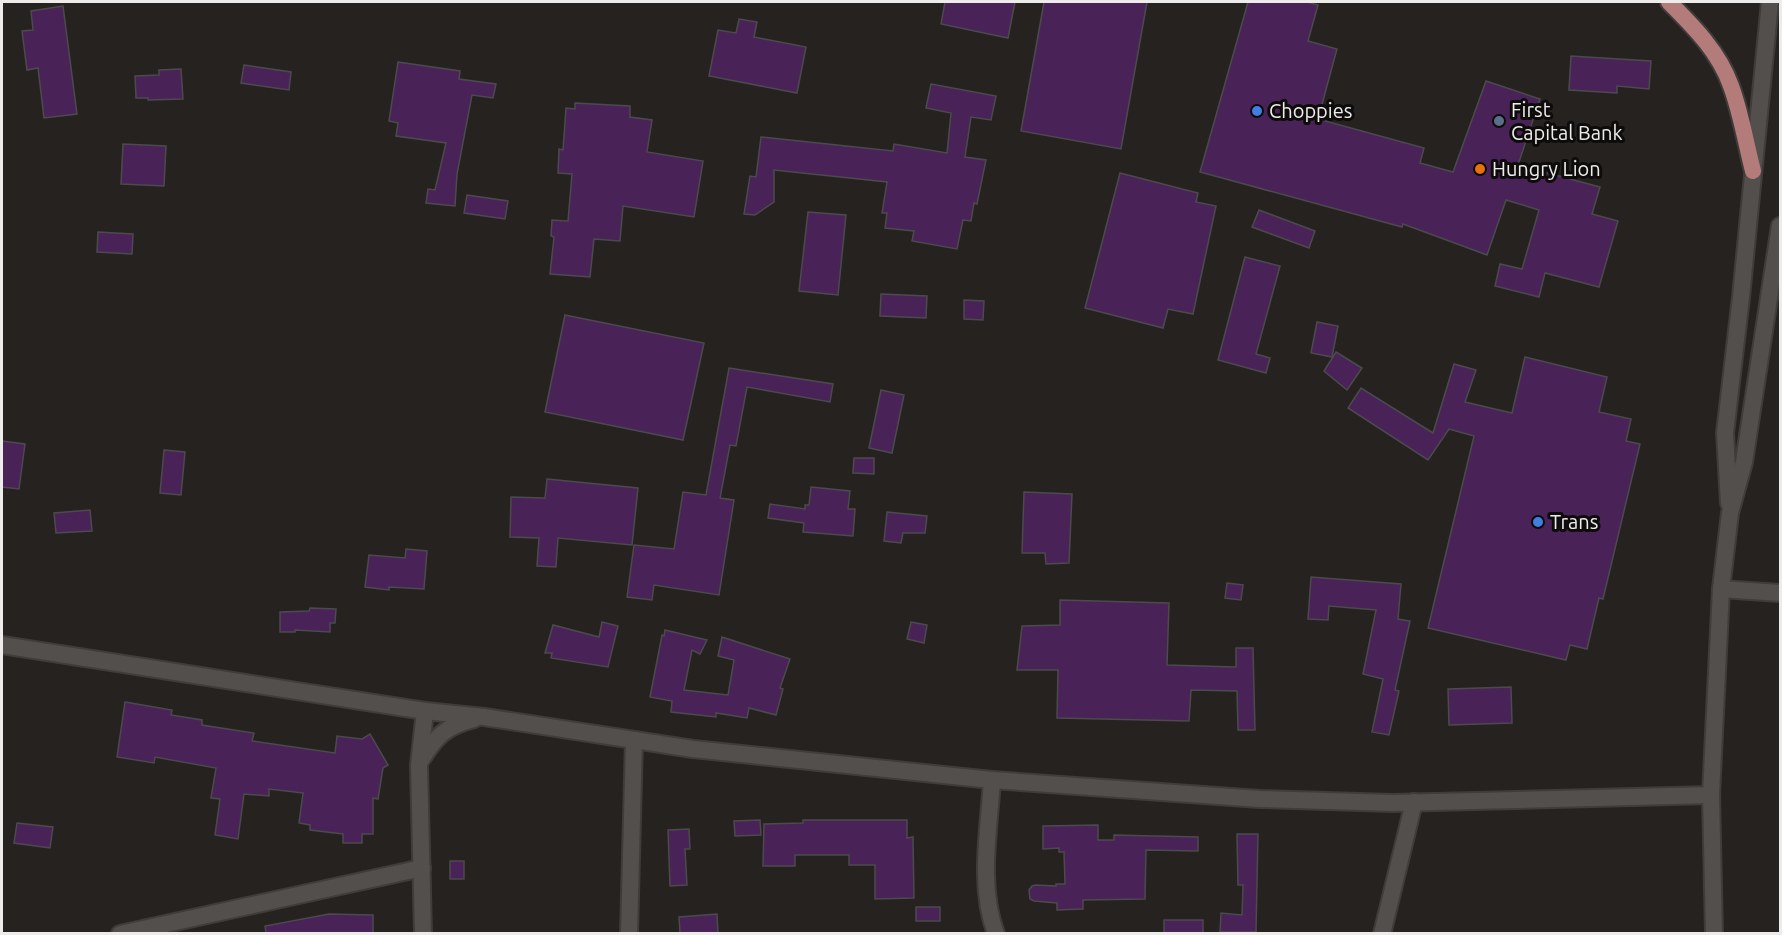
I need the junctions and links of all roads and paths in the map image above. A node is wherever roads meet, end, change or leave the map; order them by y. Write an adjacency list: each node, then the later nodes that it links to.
1 (1669, 2): 3 (main road)
2 (1770, 2): 3 (street)
3 (1753, 171): 5 (street)
4 (1780, 226): 5 (street)
5 (1730, 513): 6 (street)
6 (1721, 589): 7 (street); 14 (street)
7 (1780, 593)
8 (2, 645): 9 (street)
9 (425, 711): 10 (street); 12 (street)
10 (484, 717): 11 (street); 12 (street)
11 (634, 740): 13 (street); 19 (street)
12 (419, 765): 16 (street)
13 (992, 780): 15 (street); 20 (street)
14 (1711, 795): 15 (street); 22 (street)
15 (1414, 802): 21 (street)
16 (422, 868): 17 (street); 18 (street)
17 (120, 933)
18 (423, 933)
19 (628, 933)
20 (996, 933)
21 (1382, 933)
22 (1714, 933)

